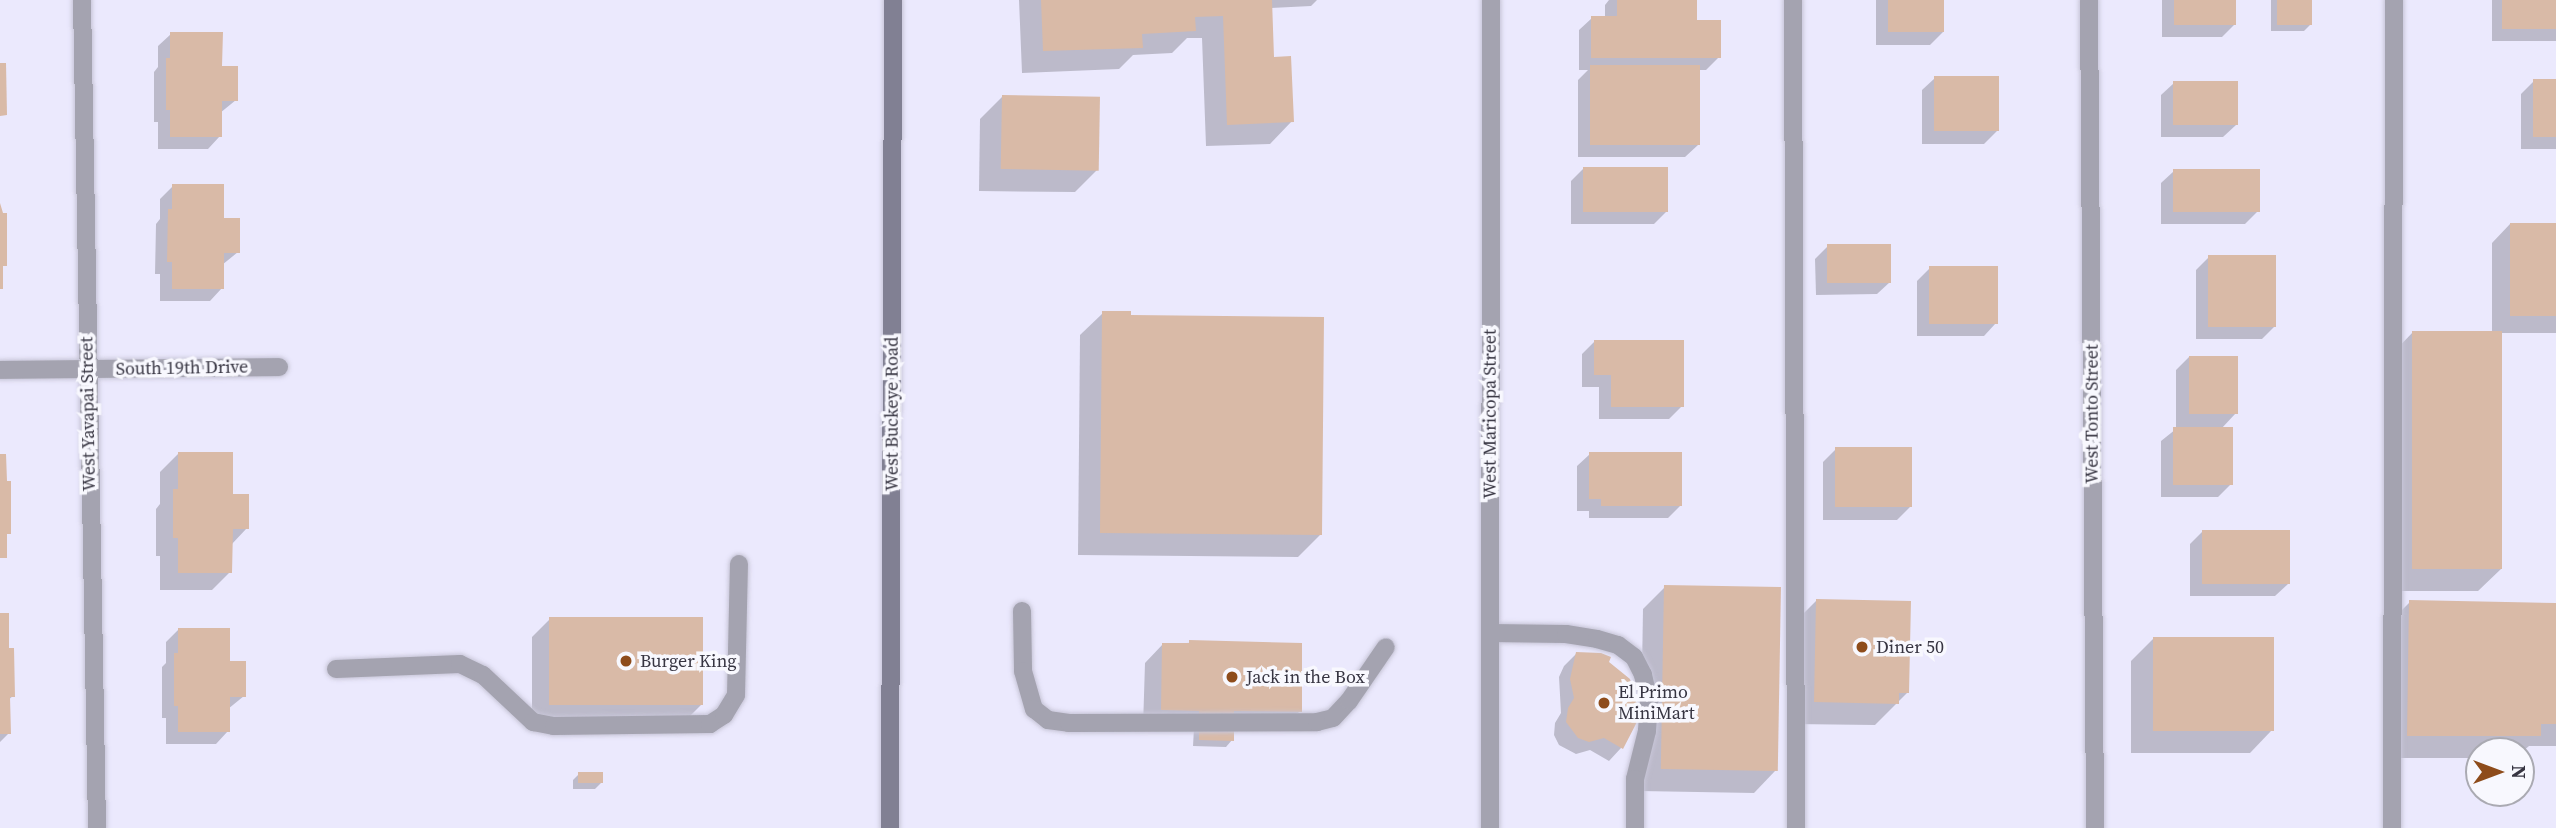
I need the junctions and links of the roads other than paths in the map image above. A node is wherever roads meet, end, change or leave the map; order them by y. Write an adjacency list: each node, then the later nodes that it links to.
1 (82, 0): 8 (street, West Yavapai Street)
2 (893, 0): 16 (main road, West Buckeye Road)
3 (1491, 0): 12 (street, West Maricopa Street)
4 (1793, 0): 19 (street)
5 (2089, 0): 20 (street, West Tonto Street)
6 (2394, 0): 21 (street)
7 (279, 367): 8 (street, South 19th Drive)
8 (87, 369): 9 (street, South 19th Drive); 15 (street, West Yavapai Street)
9 (0, 370)
10 (739, 564): 14 (street)
11 (1022, 611): 13 (street)
12 (1490, 633): 17 (street, West Maricopa Street); 18 (street)
13 (1386, 647)
14 (336, 669)
15 (97, 828)
16 (890, 828)
17 (1490, 828)
18 (1634, 828)
19 (1796, 828)
20 (2095, 828)
21 (2392, 828)

